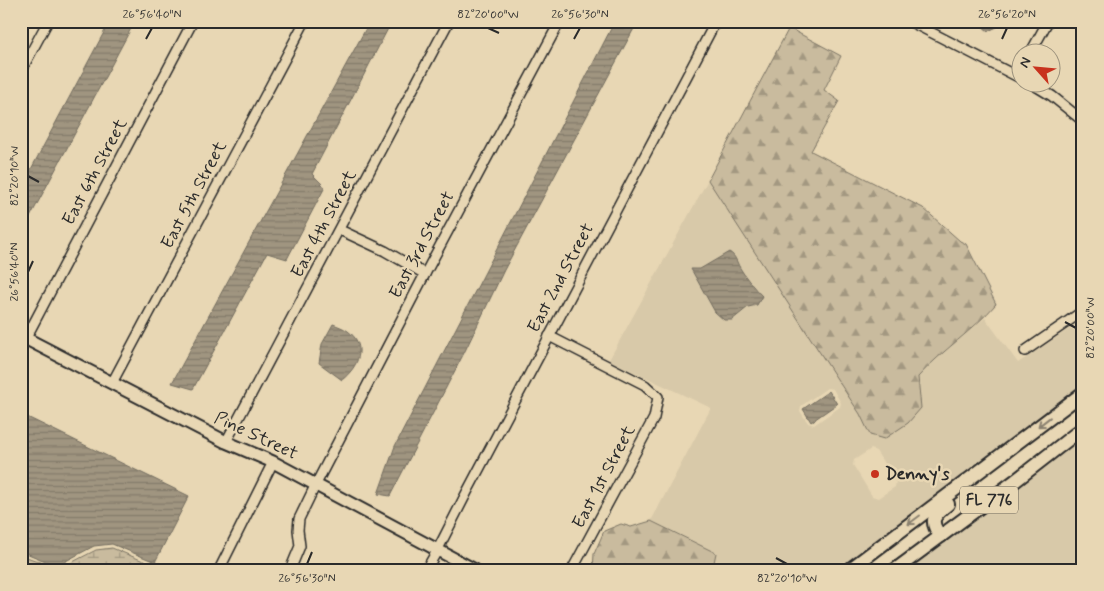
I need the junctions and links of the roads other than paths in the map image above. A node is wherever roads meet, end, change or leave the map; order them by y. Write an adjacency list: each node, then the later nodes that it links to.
1 (48, 21): 11 (street)
2 (193, 21): 19 (street, East 6th Street)
3 (305, 21): 21 (street, East 5th Street)
4 (449, 21): 15 (street, East 4th Street)
5 (560, 21): 16 (street, East 3rd Street)
6 (716, 21): 18 (street, East 2nd Street)
7 (909, 21): 9 (street)
8 (1048, 21): 10 (street)
9 (922, 24): 12 (street)
10 (1036, 42)
11 (21, 71)
12 (1012, 72)
13 (1045, 92): 14 (street)
14 (1083, 121)
15 (340, 230): 16 (street); 24 (street, East 4th Street)
16 (425, 274): 27 (street, East 3rd Street)
17 (1083, 311): 20 (street)
18 (549, 336): 29 (street, East 2nd Street); 34 (street, East 1st Street)
19 (24, 337): 21 (main road, Pine Street)
20 (1025, 350)
21 (112, 383): 24 (main road, Pine Street)
22 (1083, 393): 26 (main road, FL 776, one-way to 26)
23 (1083, 428): 28 (main road, FL 776)
24 (226, 442): 25 (main road, Pine Street)
25 (273, 462): 27 (main road, Pine Street); 30 (street)
26 (977, 472): 28 (main road); 35 (main road, FL 776, one-way to 35)
27 (316, 484): 29 (main road, Pine Street); 31 (street, East 3rd Street)
28 (941, 536): 36 (main road, FL 776)
29 (438, 551): 32 (street, East 2nd Street); 33 (main road, Pine Street)
30 (219, 570)
31 (290, 570)
32 (426, 570)
33 (475, 570)
34 (572, 570)
35 (850, 570)
36 (895, 570)

